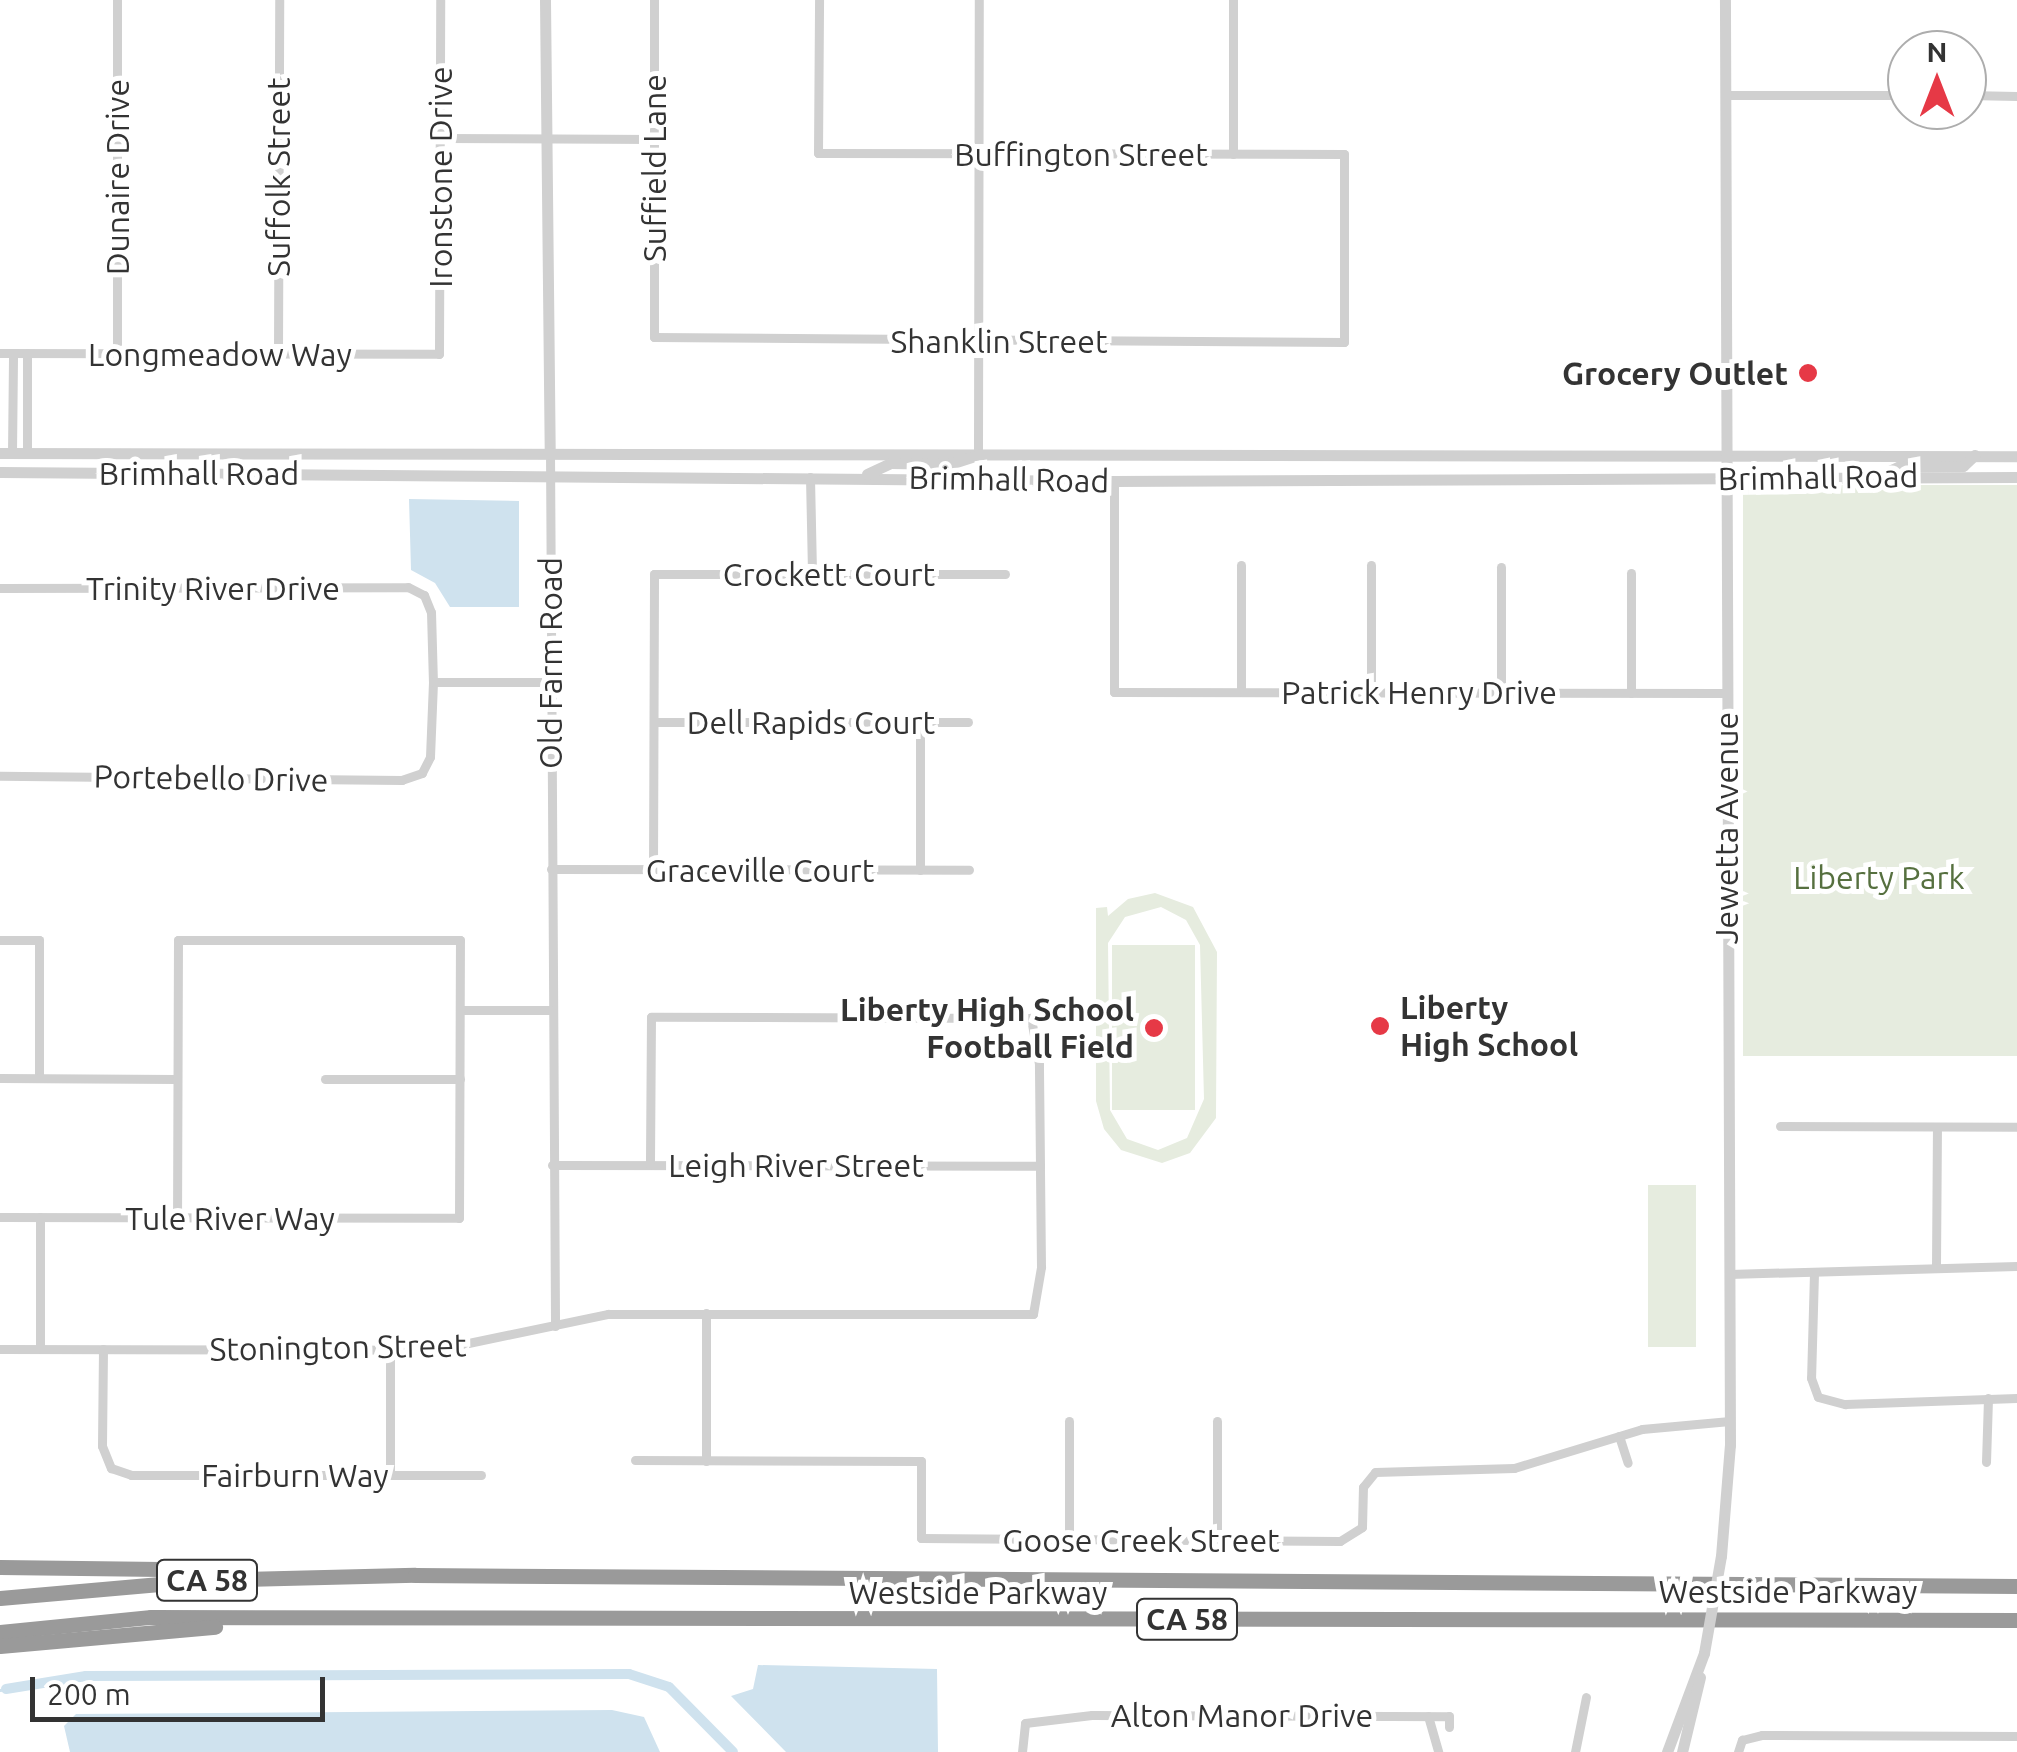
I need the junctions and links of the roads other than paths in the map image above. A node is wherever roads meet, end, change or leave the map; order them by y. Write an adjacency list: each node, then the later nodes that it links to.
1 (117, 0): 25 (street, Dunaire Drive)
2 (278, 0): 26 (street, Suffolk Street)
3 (440, 0): 14 (street, Ironstone Drive)
4 (545, 0): 15 (street, Old Farm Road)
5 (654, 0): 16 (street, Suffield Lane)
6 (818, 0): 17 (street, Buffington Street)
7 (979, 0): 17 (street)
8 (1233, 0): 18 (street)
9 (1725, 0): 10 (street, Jewetta Avenue)
10 (1725, 95): 11 (street); 31 (street, Jewetta Avenue)
11 (1887, 95)
12 (1987, 96): 13 (street)
13 (2017, 96)
14 (440, 138): 15 (street); 27 (street, Ironstone Drive)
15 (546, 138): 16 (street); 28 (street, Old Farm Road)
16 (654, 138): 19 (street, Suffield Lane)
17 (979, 154): 18 (street, Buffington Street); 20 (street)
18 (1233, 154): 21 (street, Buffington Street)
19 (654, 337): 20 (street, Shanklin Street)
20 (979, 342): 21 (street, Shanklin Street); 32 (street)
21 (1344, 342)
22 (0, 354): 23 (street, Longmeadow Way)
23 (13, 354): 24 (street, Longmeadow Way); 29 (street)
24 (27, 354): 25 (street, Longmeadow Way); 30 (street)
25 (117, 354): 26 (street, Longmeadow Way)
26 (278, 354): 27 (street, Longmeadow Way)
27 (439, 354)
28 (550, 451): 30 (street, Brimhall Road); 32 (street, Brimhall Road); 37 (street, Old Farm Road)
29 (6, 453): 30 (street, Brimhall Road)
30 (27, 453): 35 (street)
31 (1722, 453): 32 (street, Brimhall Road); 33 (street, Brimhall Road); 42 (street, Jewetta Avenue)
32 (978, 454): 39 (street)
33 (1975, 455): 34 (street, Brimhall Road); 40 (street)
34 (2017, 456)
35 (0, 462)
36 (0, 472): 37 (street, Brimhall Road)
37 (550, 476): 38 (street, Brimhall Road); 52 (street, Old Farm Road)
38 (810, 476): 39 (street, Brimhall Road); 48 (street)
39 (863, 476): 43 (street, Brimhall Road)
40 (1876, 476): 41 (street, Brimhall Road); 42 (street, Brimhall Road)
41 (2017, 477)
42 (1724, 479): 43 (street, Brimhall Road); 57 (street, Jewetta Avenue)
43 (1114, 482): 53 (street, Patrick Henry Drive)
44 (1241, 565): 53 (street)
45 (1371, 565): 54 (street)
46 (1501, 567): 55 (street)
47 (1631, 573): 56 (street)
48 (812, 574): 49 (street, Crockett Court); 58 (street, Crockett Court)
49 (1005, 574)
50 (0, 588): 51 (street, Trinity River Drive)
51 (433, 682): 52 (street); 61 (street, Portebello Drive)
52 (550, 682): 62 (street, Old Farm Road)
53 (1241, 692): 54 (street, Patrick Henry Drive)
54 (1371, 692): 55 (street, Patrick Henry Drive)
55 (1501, 693): 56 (street, Patrick Henry Drive)
56 (1631, 693): 57 (street, Patrick Henry Drive)
57 (1725, 693): 86 (street, Jewetta Avenue)
58 (654, 722): 59 (street, Dell Rapids Court); 63 (street)
59 (920, 722): 60 (street, Dell Rapids Court); 64 (street)
60 (968, 722)
61 (0, 776)
62 (551, 869): 63 (street, Graceville Court); 68 (street, Old Farm Road)
63 (654, 870): 64 (street, Graceville Court)
64 (920, 870): 65 (street, Graceville Court)
65 (969, 870)
66 (0, 940): 70 (street)
67 (460, 1010): 68 (street); 71 (street); 73 (street)
68 (551, 1010): 77 (street, Old Farm Road)
69 (0, 1078): 70 (street)
70 (39, 1078): 71 (street)
71 (178, 1079): 82 (street)
72 (325, 1079): 73 (street)
73 (460, 1079): 82 (street, Tule River Way)
74 (1780, 1126): 75 (street)
75 (1937, 1127): 76 (street); 83 (street)
76 (2017, 1127)
77 (552, 1165): 78 (street, Leigh River Street); 88 (street, Old Farm Road)
78 (650, 1165): 79 (street, Leigh River Street); 79 (street)
79 (1040, 1166): 87 (street, Stonington Street)
80 (0, 1217): 81 (street, Tule River Way)
81 (40, 1217): 82 (street, Tule River Way); 90 (street)
82 (177, 1218)
83 (1936, 1266): 84 (street); 85 (street)
84 (2017, 1266)
85 (1814, 1273): 86 (street); 93 (street)
86 (1729, 1274): 96 (street, Jewetta Avenue)
87 (706, 1313): 88 (street, Stonington Street); 100 (street)
88 (556, 1326): 92 (street, Stonington Street)
89 (0, 1349): 90 (street, Stonington Street)
90 (40, 1349): 91 (street, Stonington Street)
91 (102, 1350): 92 (street, Stonington Street); 103 (street, Fairburn Way)
92 (390, 1350): 103 (street)
93 (1988, 1398): 94 (street); 101 (street)
94 (2017, 1398)
95 (1069, 1421): 105 (street)
96 (1730, 1421): 98 (street); 115 (street, Jewetta Avenue, bridge)
97 (1217, 1422): 106 (street)
98 (1619, 1436): 102 (street); 106 (street, Goose Creek Street)
99 (635, 1460): 100 (street)
100 (706, 1460): 105 (street, Goose Creek Street)
101 (1986, 1462)
102 (1628, 1463)
103 (390, 1475): 104 (street, Fairburn Way)
104 (481, 1476)
105 (1069, 1542): 106 (street, Goose Creek Street)
106 (1216, 1542)
107 (0, 1568): 108 (highway)
108 (416, 1575): 109 (highway, Westside Parkway / CA 58); 110 (highway, Westside Parkway / CA 58)
109 (2017, 1586)
110 (0, 1598)
111 (357, 1620): 112 (highway, Westside Parkway / CA 58); 113 (highway, Westside Parkway / CA 58); 114 (highway)
112 (2017, 1620)
113 (0, 1632)
114 (0, 1646)
115 (1704, 1653): 123 (street, Jewetta Avenue); 124 (street, Jewetta Avenue)
116 (1586, 1698): 122 (street)
117 (1428, 1716): 118 (street, Alton Manor Drive); 120 (street, Alton Manor Drive); 121 (street)
118 (1449, 1727)
119 (2017, 1736): 125 (street)
120 (1022, 1752)
121 (1438, 1752)
122 (1575, 1752)
123 (1667, 1752)
124 (1682, 1752)
125 (1738, 1752)

